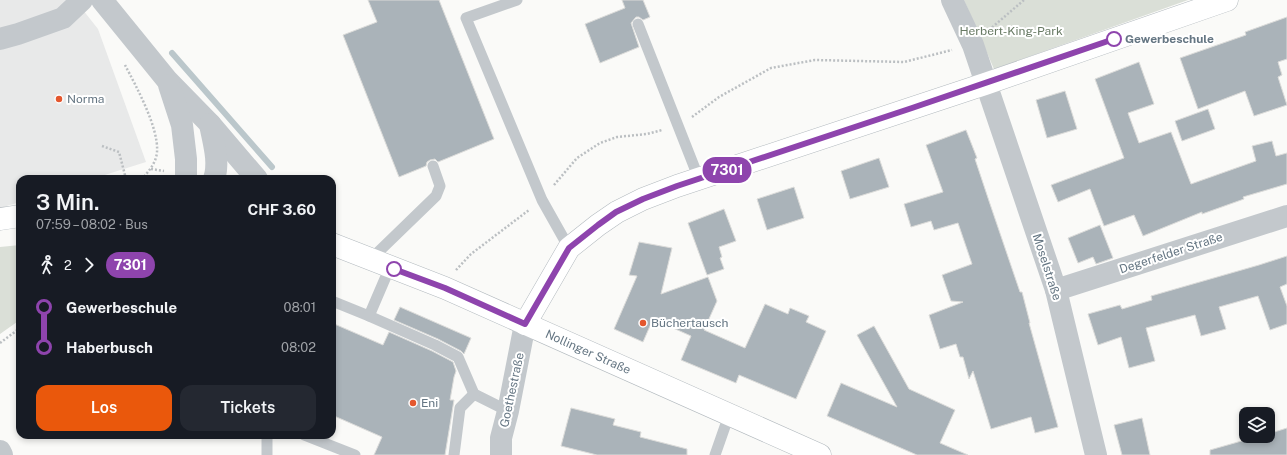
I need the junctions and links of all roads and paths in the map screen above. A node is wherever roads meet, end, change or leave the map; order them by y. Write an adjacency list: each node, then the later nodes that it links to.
1 (82, 0): 8 (street)
2 (102, 0): 11 (street)
3 (517, 0): 23 (lane)
4 (952, 0): 9 (street, Moselstraße)
5 (1024, 0): 9 (path)
6 (1227, 0): 12 (street)
7 (638, 24): 14 (lane)
8 (0, 39)
9 (973, 45): 12 (street, Moselstraße); 14 (path)
10 (124, 63): 18 (path)
11 (167, 80): 13 (street); 19 (street)
12 (985, 84): 22 (street); 32 (street, Moselstraße)
13 (210, 124): 20 (street); 21 (street)
14 (678, 127): 22 (lane); 23 (path)
15 (102, 146): 17 (path)
16 (434, 166): 29 (lane)
17 (125, 175)
18 (146, 175)
19 (186, 175)
20 (215, 175)
21 (254, 175)
22 (699, 179): 28 (street)
23 (542, 200): 28 (lane); 31 (path)
24 (1287, 216): 32 (street, Degerfelder Straße)
25 (16, 217): 26 (street)
26 (0, 219)
27 (336, 246): 29 (street, Nollinger Straße)
28 (569, 248): 35 (street)
29 (370, 260): 30 (street, Nollinger Straße)
30 (390, 267): 31 (street, Nollinger Straße); 34 (lane)
31 (445, 288): 35 (street, Nollinger Straße)
32 (1056, 290): 51 (street, Moselstraße)
33 (336, 303): 34 (lane)
34 (369, 316): 38 (lane)
35 (525, 324): 39 (street, Goethestraße); 40 (street, Nollinger Straße)
36 (16, 331): 37 (path)
37 (0, 343)
38 (474, 394): 39 (lane); 47 (lane)
39 (508, 411): 48 (street, Goethestraße)
40 (729, 415): 49 (lane); 50 (street, Nollinger Straße)
41 (268, 439): 45 (lane)
42 (314, 439): 46 (lane)
43 (0, 451): 44 (street)
44 (2, 455)
45 (267, 455)
46 (355, 455)
47 (454, 455)
48 (501, 455)
49 (715, 455)
50 (820, 455)
51 (1096, 455)

